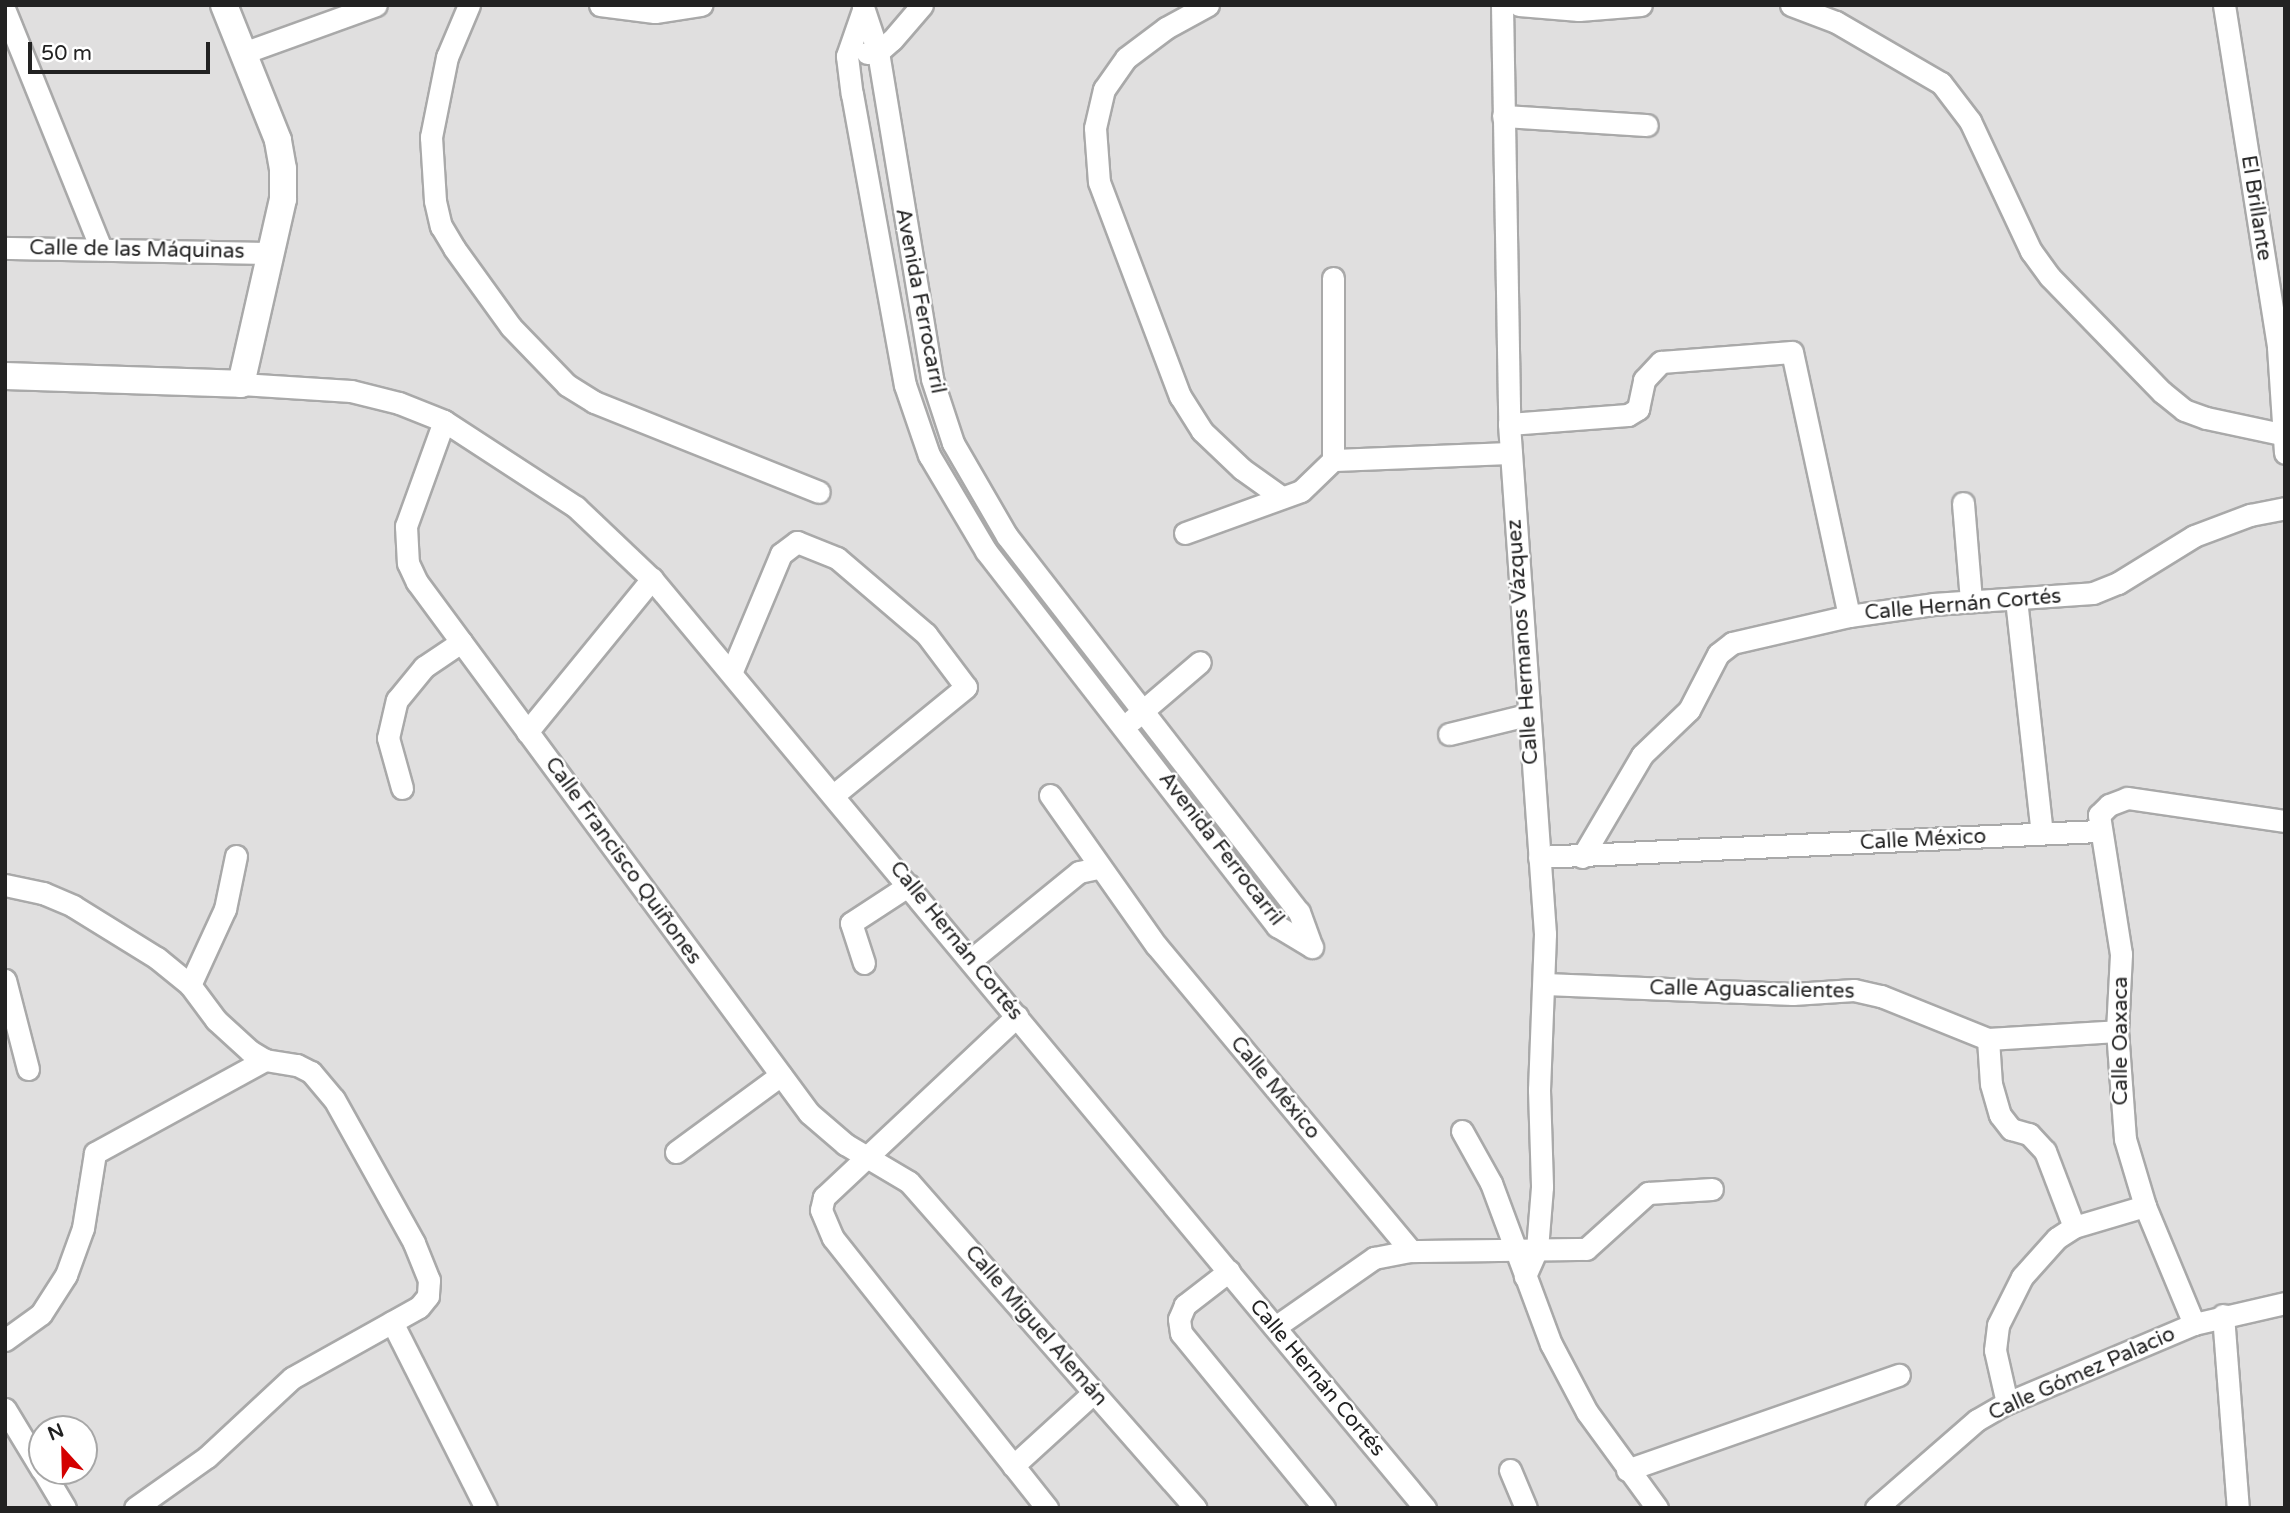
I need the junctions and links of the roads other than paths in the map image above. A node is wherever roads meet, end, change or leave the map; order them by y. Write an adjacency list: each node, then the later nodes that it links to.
1 (224, 5): 16 (street)
2 (376, 5): 16 (street)
3 (469, 5): 33 (street)
4 (600, 5): 5 (street)
5 (701, 5)
6 (922, 5): 15 (street)
7 (1208, 5): 34 (street)
8 (1502, 5): 18 (street, Calle Hermanos Vázquez)
9 (1519, 5): 10 (street)
10 (1641, 5)
11 (1791, 5): 28 (street)
12 (2224, 5): 28 (street, El Brillante)
13 (863, 8): 15 (street, Avenida Ferrocarril); 17 (street, Avenida Ferrocarril)
14 (5, 11): 21 (street)
15 (877, 52): 17 (street); 31 (street, Avenida Ferrocarril)
16 (243, 53): 22 (street)
17 (847, 56): 32 (street, Avenida Ferrocarril)
18 (1503, 116): 19 (street); 27 (street, Calle Hermanos Vázquez)
19 (1647, 125)
20 (5, 248): 21 (street, Calle de las Máquinas)
21 (101, 248): 22 (street, Calle de las Máquinas)
22 (270, 253): 25 (street)
23 (1334, 278): 30 (street)
24 (5, 376): 25 (street)
25 (241, 384): 26 (street, Calle Hernán Cortés)
26 (444, 421): 38 (street, Calle Hernán Cortés); 42 (street, Calle Francisco Quiñones)
27 (1509, 424): 29 (street, Calle Hermanos Vázquez); 41 (street)
28 (2283, 443)
29 (1511, 453): 30 (street); 46 (street, Calle Hermanos Vázquez)
30 (1333, 460): 34 (street)
31 (970, 476): 32 (street); 45 (street, Avenida Ferrocarril)
32 (947, 490): 47 (street, Avenida Ferrocarril)
33 (819, 492)
34 (1280, 496): 37 (street)
35 (1963, 503): 40 (street)
36 (2285, 508): 39 (street, Calle Hernán Cortés)
37 (1185, 533)
38 (652, 579): 44 (street, Calle Hernán Cortés); 48 (street)
39 (2016, 599): 40 (street, Calle Hernán Cortés); 55 (street)
40 (1970, 601): 41 (street, Calle Hernán Cortés)
41 (1849, 616): 57 (street, Calle Hernán Cortés)
42 (461, 642): 48 (street, Calle Francisco Quiñones); 50 (street)
43 (1200, 662): 45 (street)
44 (732, 671): 51 (street, Calle Hernán Cortés); 51 (street)
45 (1143, 712): 47 (street); 47 (street, Avenida Ferrocarril)
46 (1527, 715): 49 (street); 58 (street, Calle Hermanos Vázquez)
47 (1124, 726)
48 (527, 732): 72 (street, Calle Francisco Quiñones)
49 (1449, 734)
50 (402, 788)
51 (835, 794): 61 (street, Calle Hernán Cortés)
52 (1051, 795): 59 (street, Calle México)
53 (2285, 821): 54 (street)
54 (2098, 831): 55 (street, Calle México); 68 (street, Calle Oaxaca)
55 (2042, 834): 57 (street, Calle México)
56 (236, 856): 66 (street)
57 (1582, 857): 58 (street, Calle México)
58 (1539, 858): 65 (street, Calle Hermanos Vázquez)
59 (1098, 868): 62 (street); 80 (street, Calle México)
60 (5, 885): 66 (street)
61 (909, 885): 62 (street, Calle Hernán Cortés); 63 (street)
62 (971, 960): 67 (street, Calle Hernán Cortés)
63 (864, 962)
64 (5, 980): 71 (street)
65 (1545, 984): 69 (street, Calle Aguascalientes); 79 (street, Calle Hermanos Vázquez)
66 (190, 985): 70 (street)
67 (1017, 1016): 75 (street); 81 (street, Calle Hernán Cortés)
68 (2117, 1031): 69 (street, Calle Aguascalientes); 77 (street, Calle Oaxaca)
69 (1988, 1039): 78 (street)
70 (265, 1060): 84 (street); 87 (street)
71 (29, 1069)
72 (781, 1075): 74 (street); 75 (street, Calle Francisco Quiñones)
73 (1462, 1131): 79 (street)
74 (677, 1152)
75 (868, 1155): 89 (street, Calle Miguel Alemán); 93 (street)
76 (1712, 1189): 79 (street)
77 (2145, 1206): 78 (street); 85 (street, Calle Oaxaca)
78 (2074, 1227): 90 (street)
79 (1526, 1248): 80 (street); 95 (street, Calle Hermanos Vázquez)
80 (1411, 1251): 86 (street)
81 (1229, 1272): 86 (street, Calle Hernán Cortés); 102 (street)
82 (2285, 1303): 83 (street, Calle Gómez Palacio)
83 (2223, 1315): 85 (street, Calle Gómez Palacio); 107 (street)
84 (392, 1322): 98 (street); 99 (street)
85 (2194, 1324): 90 (street, Calle Gómez Palacio)
86 (1275, 1327): 103 (street, Calle Hernán Cortés)
87 (5, 1340)
88 (1899, 1375): 95 (street)
89 (1093, 1393): 93 (street); 101 (street, Calle Miguel Alemán)
90 (2007, 1404): 106 (street, Calle Gómez Palacio)
91 (6, 1412): 92 (street)
92 (28, 1448)
93 (1013, 1466): 100 (street)
94 (1510, 1470): 104 (street)
95 (1627, 1470): 105 (street, Calle Hermanos Vázquez)
96 (51, 1485): 97 (street)
97 (65, 1508)
98 (135, 1508)
99 (486, 1508)
100 (1047, 1508)
101 (1195, 1508)
102 (1324, 1508)
103 (1425, 1508)
104 (1526, 1508)
105 (1657, 1508)
106 (1876, 1508)
107 (2238, 1508)

